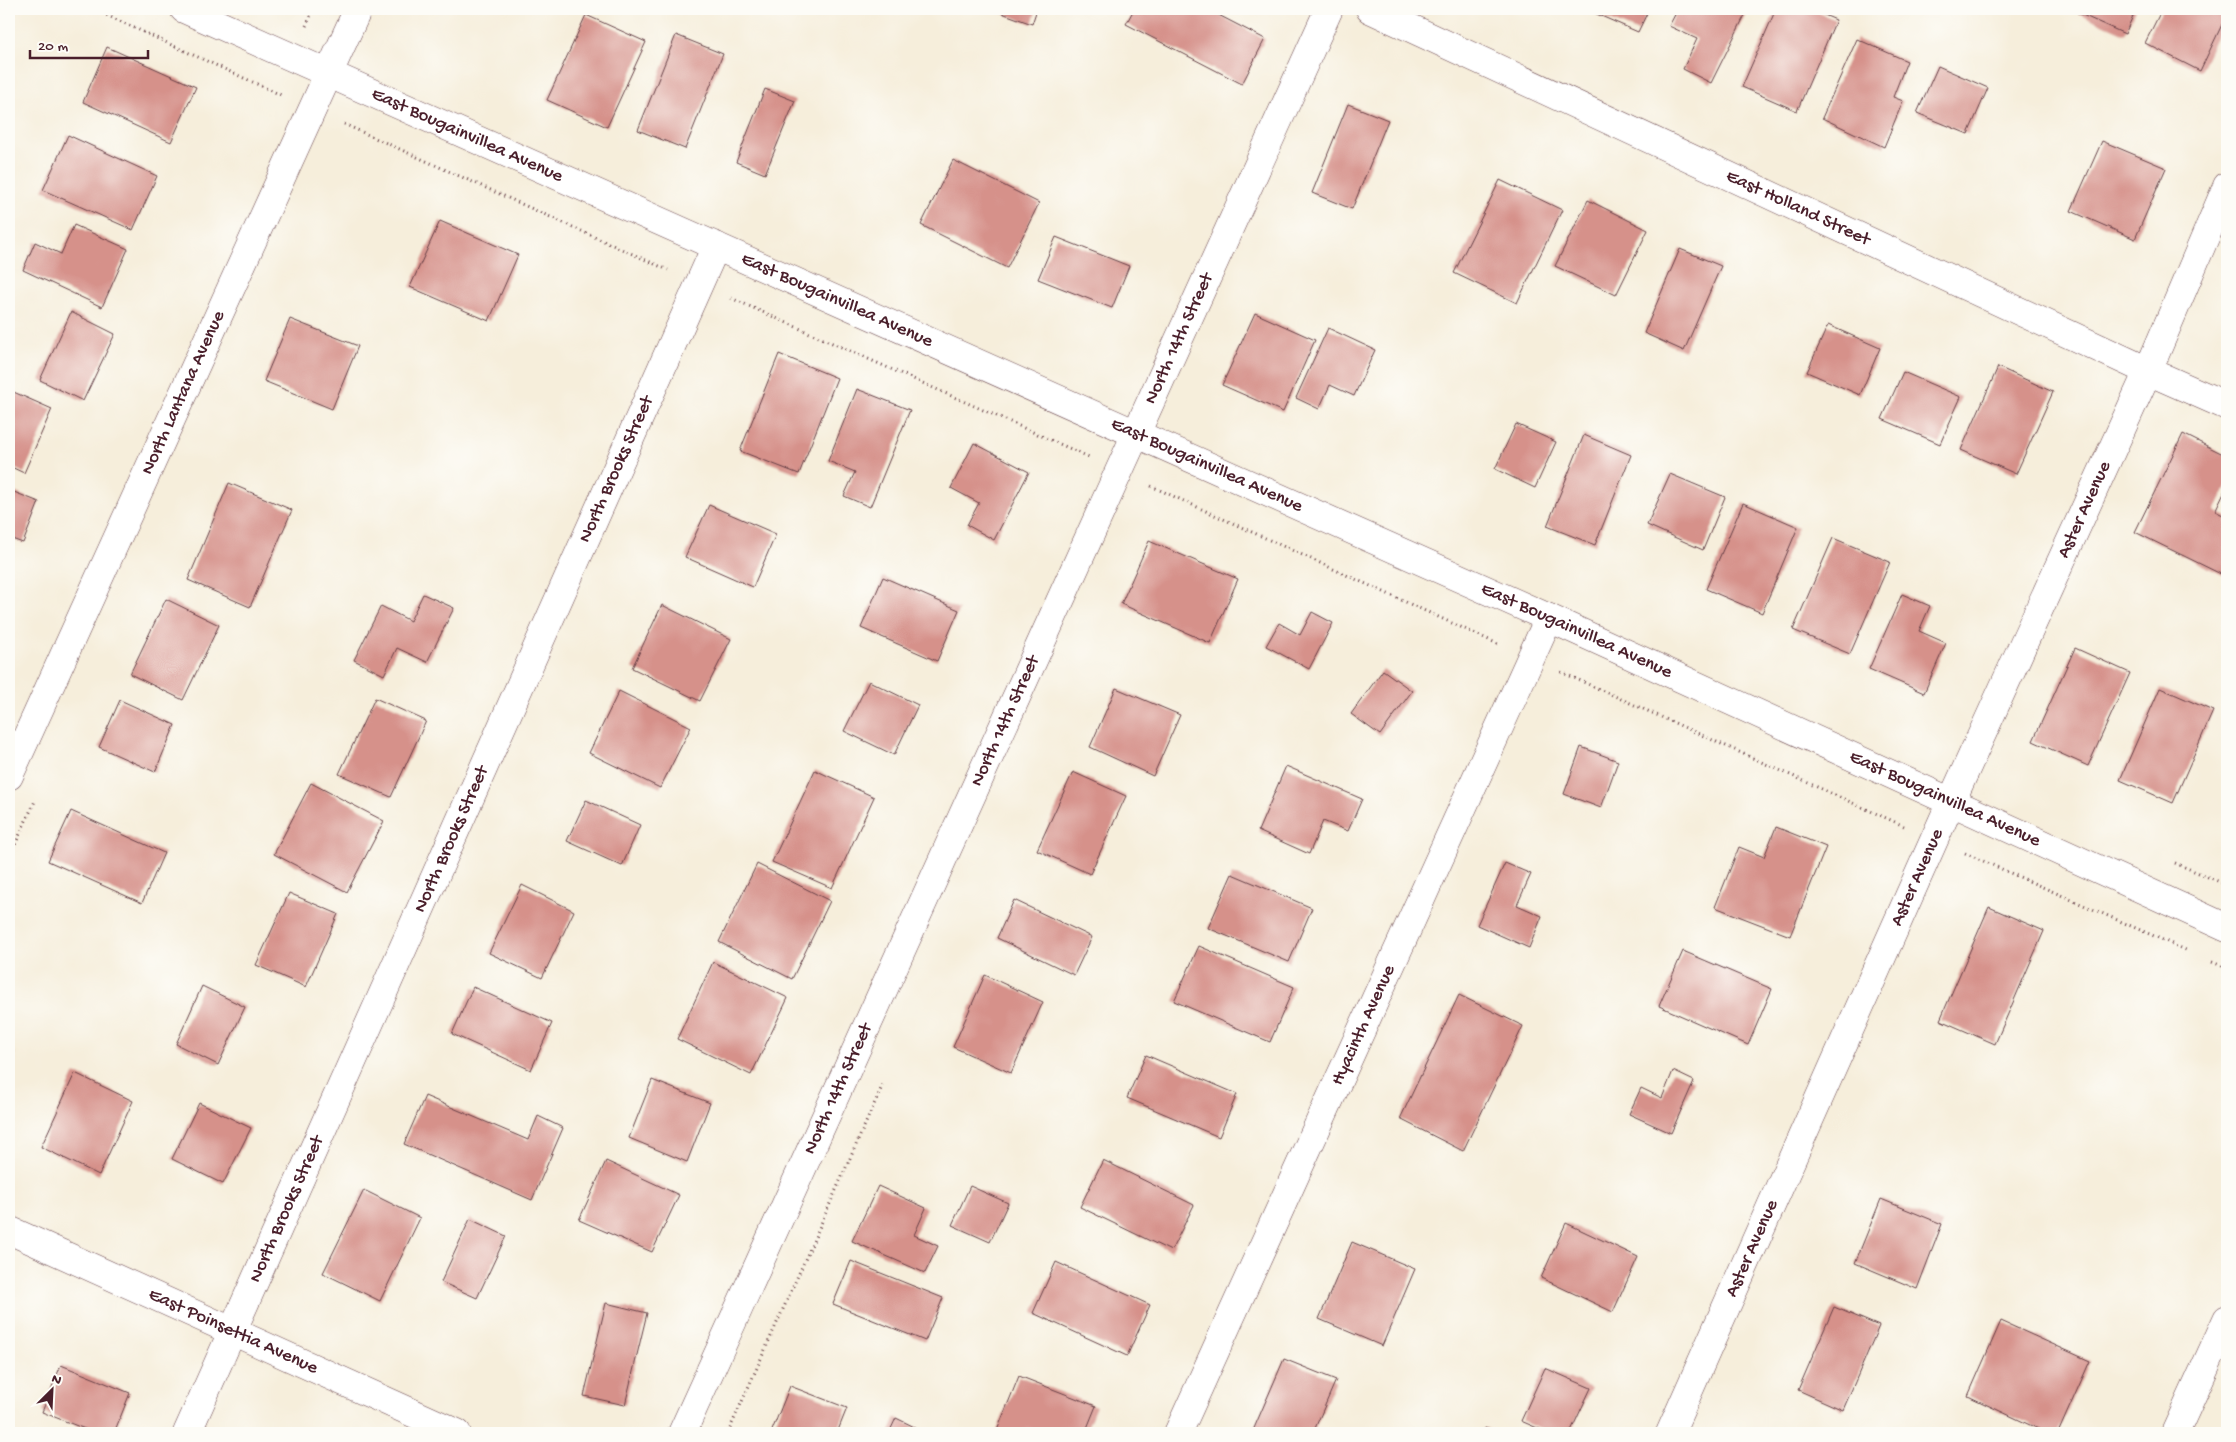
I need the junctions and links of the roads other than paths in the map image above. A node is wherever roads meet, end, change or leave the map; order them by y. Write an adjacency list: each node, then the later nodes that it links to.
1 (184, 9): 5 (street, East Bougainvillea Avenue)
2 (358, 9): 5 (street, North Lantana Avenue)
3 (1329, 9): 10 (street, North 14th Street)
4 (1370, 9): 8 (street, East Holland Street)
5 (329, 73): 7 (street, East Bougainvillea Avenue); 12 (street, North Lantana Avenue)
6 (2227, 186): 8 (street, Aster Avenue)
7 (716, 246): 10 (street, East Bougainvillea Avenue); 17 (street, North Brooks Street)
8 (2148, 371): 9 (street, East Holland Street); 13 (street, Aster Avenue)
9 (2227, 406)
10 (1137, 434): 11 (street, East Bougainvillea Avenue); 20 (street, North 14th Street)
11 (1549, 618): 13 (street, East Bougainvillea Avenue); 21 (street, Hyacinth Avenue)
12 (9, 776)
13 (1951, 802): 14 (street, East Bougainvillea Avenue); 22 (street, Aster Avenue)
14 (2227, 928)
15 (9, 1230): 17 (street, East Poinsettia Avenue)
16 (2227, 1319): 23 (street)
17 (232, 1333): 18 (street, North Brooks Street); 19 (street, East Poinsettia Avenue)
18 (188, 1433)
19 (457, 1433)
20 (682, 1433)
21 (1178, 1433)
22 (1670, 1433)
23 (2175, 1433)

